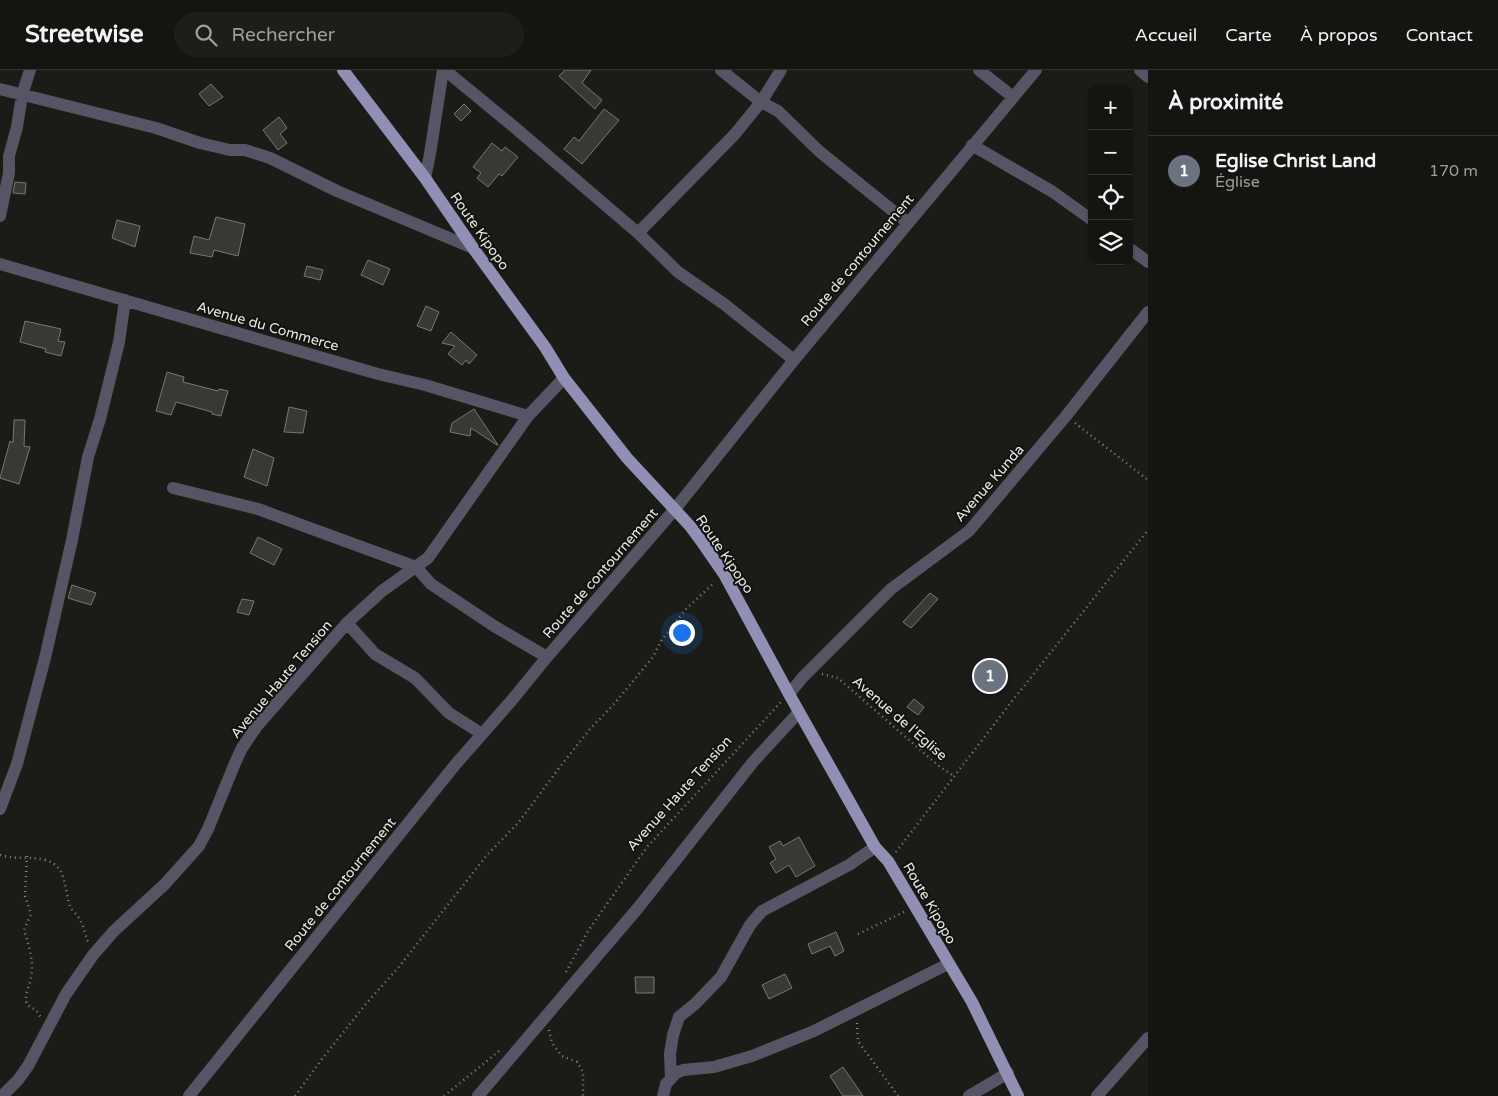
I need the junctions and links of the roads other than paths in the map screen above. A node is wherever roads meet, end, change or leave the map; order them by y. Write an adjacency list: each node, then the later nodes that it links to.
1 (30, 70): 11 (street)
2 (343, 70): 15 (main road, Route Kipopo)
3 (444, 70): 15 (street); 19 (street)
4 (721, 70): 13 (street)
5 (781, 70): 13 (street)
6 (980, 70): 12 (street)
7 (1036, 70): 12 (street, Route de contournement)
8 (1140, 70): 9 (street)
9 (1148, 77)
10 (0, 89): 11 (street)
11 (22, 95): 16 (street); 20 (street)
12 (1013, 97): 14 (street, Route de contournement)
13 (761, 102): 18 (street); 19 (street)
14 (972, 145): 17 (street); 18 (street, Route de contournement)
15 (424, 178): 20 (main road, Route Kipopo)
16 (0, 216)
17 (1088, 217)
18 (908, 223): 26 (street, Route de contournement)
19 (638, 233): 26 (street)
20 (473, 248): 27 (main road, Route Kipopo)
21 (1133, 251): 22 (street)
22 (1148, 262)
23 (0, 264): 24 (street, Avenue du Commerce)
24 (125, 300): 28 (street, Avenue du Commerce); 37 (street)
25 (1148, 312): 34 (street, Avenue Kunda)
26 (794, 360): 30 (street, Route de contournement)
27 (564, 378): 28 (street, Avenue Haute Tension); 30 (main road, Route Kipopo)
28 (528, 416): 31 (street, Avenue Haute Tension)
29 (173, 488): 31 (street)
30 (675, 509): 33 (street, Route de contournement); 34 (main road, Route Kipopo)
31 (416, 567): 32 (street, Avenue Haute Tension); 33 (street)
32 (346, 623): 36 (street); 43 (street, Avenue Haute Tension)
33 (547, 657): 36 (street, Route de contournement)
34 (789, 694): 35 (main road, Route Kipopo)
35 (799, 712): 38 (main road, Route Kipopo); 45 (street)
36 (482, 734): 44 (street, Route de contournement)
37 (0, 810)
38 (875, 847): 39 (main road, Route Kipopo); 42 (street)
39 (948, 964): 41 (main road, Route Kipopo); 42 (street)
40 (1148, 1038): 49 (street)
41 (1008, 1073): 47 (street); 48 (main road, Route Kipopo)
42 (670, 1078): 46 (street)
43 (2, 1096)
44 (189, 1096)
45 (478, 1096)
46 (663, 1096)
47 (969, 1096)
48 (1018, 1096)
49 (1097, 1096)

